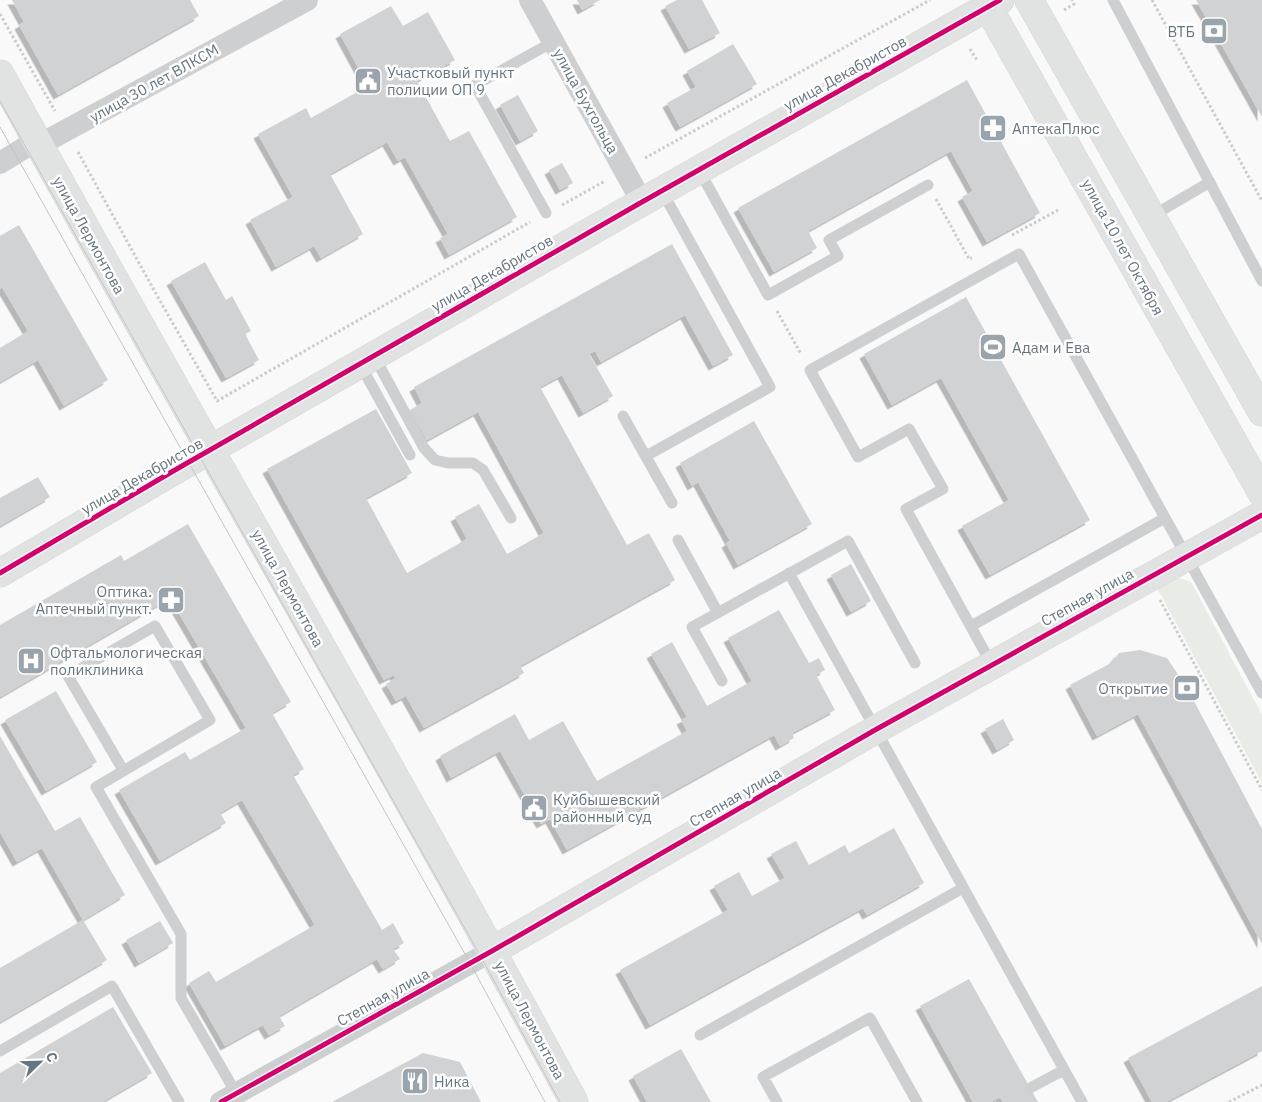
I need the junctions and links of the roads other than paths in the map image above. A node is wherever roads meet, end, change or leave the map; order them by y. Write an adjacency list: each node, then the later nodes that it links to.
1 (306, 0): 8 (street, улица 30 лет ВЛКСМ)
2 (530, 0): 6 (street, улица Бухгольца)
3 (1029, 0): 15 (main road)
4 (1113, 0): 11 (lane)
5 (991, 2): 10 (main road, улица Декабристов); 23 (main road, улица 10 лет Октября)
6 (553, 42): 13 (street, улица Бухгольца); 14 (lane)
7 (0, 74): 8 (main road, улица Лермонтова)
8 (39, 146): 9 (street, улица 30 лет ВЛКСМ); 20 (main road, улица Лермонтова)
9 (0, 163)
10 (699, 170): 12 (lane); 13 (main road, улица Декабристов)
11 (1210, 182): 15 (lane); 16 (lane)
12 (928, 185)
13 (652, 196): 17 (main road, улица Декабристов); 22 (lane)
14 (546, 213)
15 (1152, 216): 18 (main road)
16 (1262, 281)
17 (367, 360): 20 (main road, улица Декабристов); 21 (lane); 26 (lane)
18 (1262, 412)
19 (623, 416): 22 (lane)
20 (210, 450): 31 (main road, улица Декабристов); 41 (main road, улица Лермонтова)
21 (410, 456)
22 (646, 456): 24 (lane)
23 (1262, 493)
24 (672, 503)
25 (1262, 514): 29 (main road, Степная улица)
26 (511, 518)
27 (1165, 518): 29 (lane); 33 (lane); 33 (lane)
28 (678, 540): 32 (lane)
29 (1187, 556): 35 (main road, Степная улица); 37 (lane)
30 (789, 573): 32 (lane); 34 (lane); 38 (lane)
31 (0, 574)
32 (718, 613): 36 (lane)
33 (971, 626): 35 (lane)
34 (915, 663)
35 (992, 665): 38 (main road, Степная улица)
36 (722, 681)
37 (1262, 692)
38 (876, 730): 40 (lane); 41 (main road, Степная улица)
39 (123, 770): 39 (lane); 46 (lane)
40 (963, 888): 42 (lane); 44 (lane)
41 (492, 951): 46 (street, Степная улица); 48 (main road, улица Лермонтова)
42 (700, 1035)
43 (0, 1051): 47 (lane)
44 (1064, 1070): 45 (lane); 51 (lane)
45 (1030, 1088)
46 (228, 1098)
47 (179, 1102)
48 (574, 1102)
49 (777, 1102): 50 (lane)
50 (917, 1102)
51 (1082, 1102)

